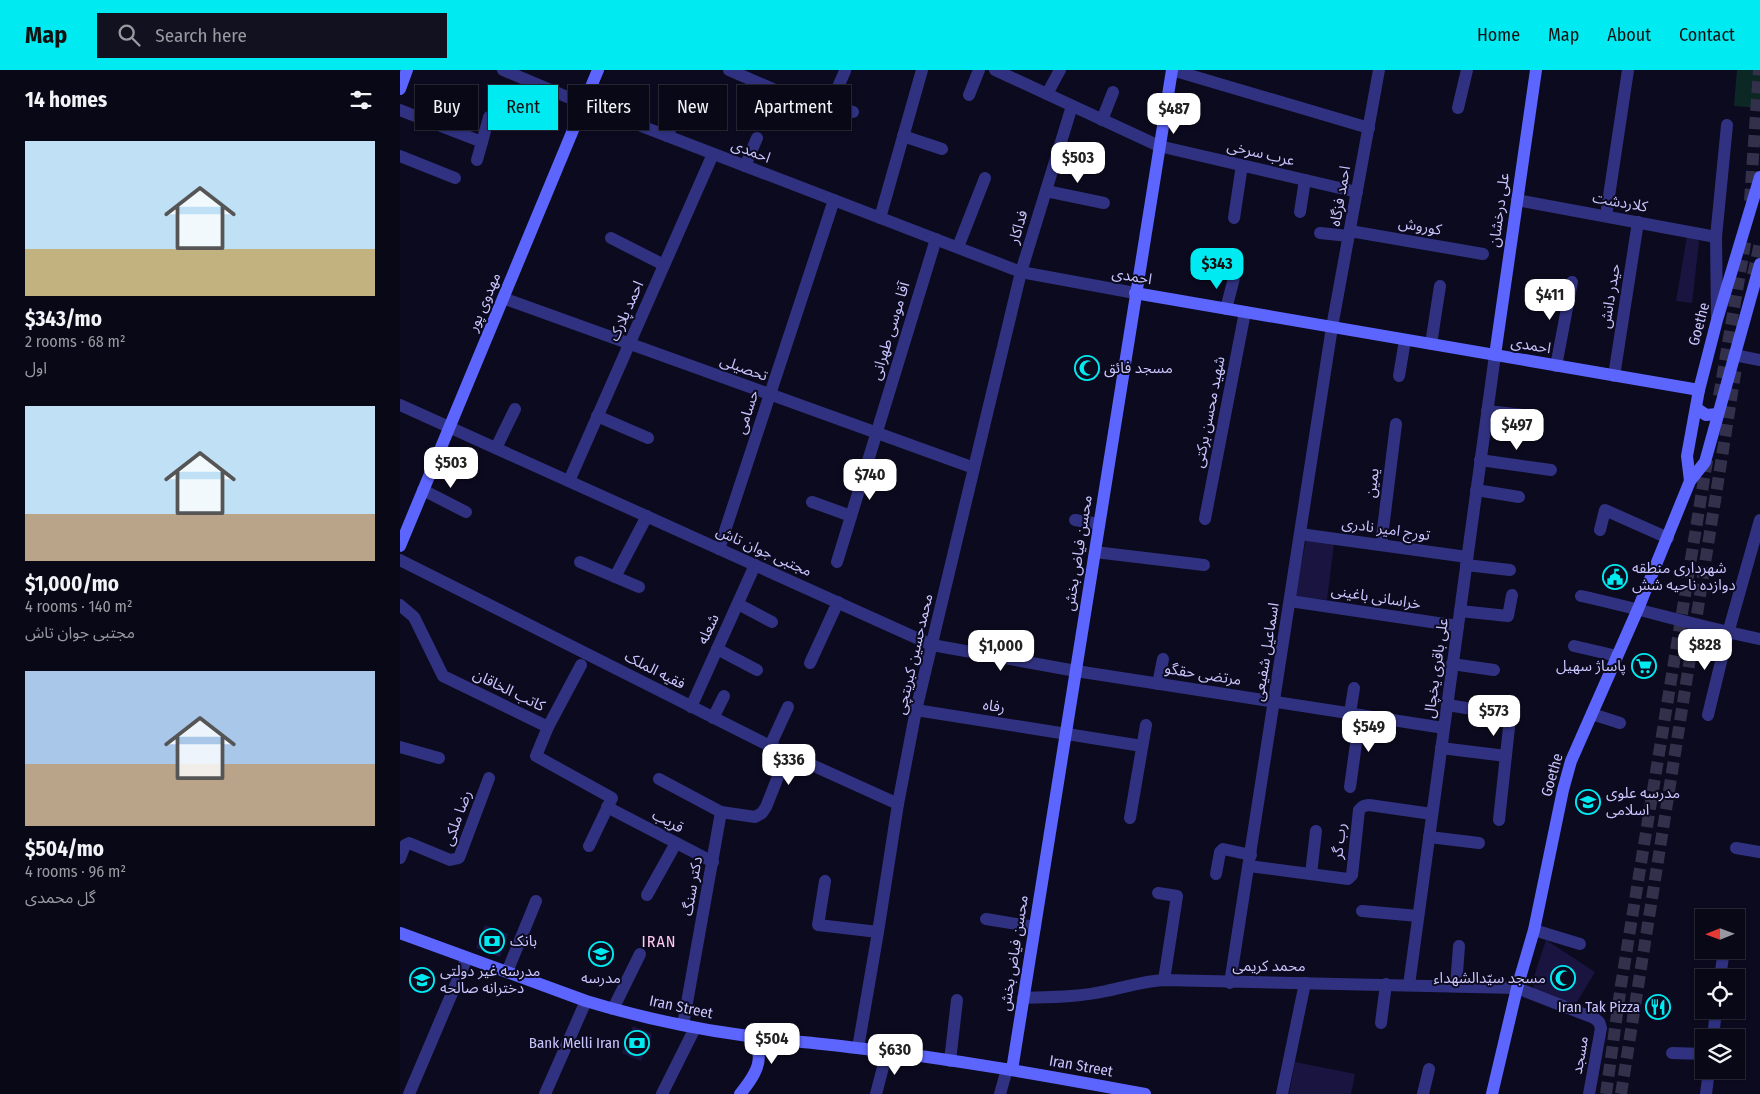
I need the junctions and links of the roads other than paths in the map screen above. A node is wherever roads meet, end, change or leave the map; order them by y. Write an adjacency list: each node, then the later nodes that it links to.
1 (407, 70): 18 (street)
2 (503, 70): 22 (street, احمدی)
3 (598, 70): 15 (street, مهدوی پور)
4 (729, 70): 16 (street)
5 (845, 70): 17 (street)
6 (922, 70): 34 (street)
7 (979, 70): 21 (street)
8 (994, 70): 20 (street, عرب سرخی)
9 (1060, 70): 20 (street)
10 (1172, 70): 29 (street); 37 (street, محسن فیاض بخش)
11 (1379, 70): 29 (street, احمد فزگاه)
12 (1467, 70): 24 (street)
13 (1536, 70): 51 (street, علی درخشان)
14 (1628, 70): 54 (street)
15 (592, 85)
16 (764, 85)
17 (839, 85)
18 (400, 89)
19 (1113, 92): 26 (street)
20 (1047, 94): 23 (street, عرب سرخی)
21 (969, 95)
22 (568, 97)
23 (1072, 106): 26 (street, عرب سرخی); 48 (street, فداکار)
24 (1458, 108)
25 (400, 110): 36 (street)
26 (1102, 120): 37 (street, عرب سرخی)
27 (488, 121): 36 (street)
28 (1727, 125): 60 (street)
29 (1369, 128): 49 (street, احمد فزگاه)
30 (649, 129): 33 (street, احمدی)
31 (573, 130): 72 (street, مهدوی پور)
32 (670, 130): 33 (street)
33 (667, 136): 39 (street, احمدی)
34 (903, 136): 38 (street); 55 (street)
35 (757, 138): 43 (street)
36 (482, 142): 41 (street)
37 (1159, 146): 42 (street, عرب سرخی); 71 (street, محسن فیاض بخش)
38 (942, 149)
39 (713, 154): 43 (street, احمدی); 66 (street, احمد پلارک)
40 (400, 156): 44 (street)
41 (477, 160)
42 (1242, 165): 47 (street, عرب سرخی); 56 (street)
43 (744, 166): 50 (street, احمدی)
44 (455, 178)
45 (985, 178): 63 (street)
46 (1760, 178): 75 (street, Goethe)
47 (1305, 180): 49 (street, عرب سرخی); 53 (street)
48 (1046, 191): 52 (street); 67 (street, فداکار)
49 (1357, 192): 59 (street, احمد فزگاه)
50 (834, 200): 55 (street, احمدی); 87 (street, حسامی)
51 (1517, 200): 54 (street, کلاردشت); 80 (street, علی درخشان)
52 (1104, 203)
53 (1300, 212)
54 (1606, 216): 57 (street, کلاردشت)
55 (880, 218): 62 (street, احمدی)
56 (1234, 218)
57 (1638, 222): 60 (street, کلاردشت); 85 (street, حیدر دانش)
58 (1320, 233): 59 (street, کوروش)
59 (1350, 233): 64 (street, کوروش); 76 (street, احمد فزگاه)
60 (1716, 236): 75 (street)
61 (611, 238): 66 (street)
62 (936, 239): 63 (street, احمدی); 97 (street, آقا موسی طهرانی)
63 (958, 247): 67 (street, احمدی)
64 (1483, 254)
65 (1760, 264): 81 (street, Goethe)
66 (664, 265): 78 (street, احمد پلارک)
67 (1021, 272): 71 (street, احمدی); 101 (street, محمدحسین کبریتچی)
68 (1234, 278): 73 (street)
69 (1572, 282): 83 (street)
70 (1440, 286): 79 (street)
71 (1136, 293): 73 (street, احمدی); 115 (street, محسن فیاض بخش)
72 (503, 298): 78 (street, تحصیلی); 96 (street, مهدوی پور)
73 (1226, 309): 74 (street, احمدی)
74 (1245, 312): 76 (street, احمدی); 112 (street, شهید محسن برکتی)
75 (1717, 320): 86 (street, Goethe)
76 (1332, 327): 77 (street, احمدی); 117 (street, اسماعیل شفیعی)
77 (1405, 340): 79 (street, احمدی); 84 (street)
78 (629, 344): 87 (street, تحصیلی); 93 (street, احمد پلارک)
79 (1431, 344): 80 (street, احمدی)
80 (1495, 355): 83 (street, احمدی); 91 (street, علی باقری یخچال)
81 (1734, 355): 82 (street); 92 (street, Goethe)
82 (1760, 360)
83 (1556, 366): 85 (street, احمدی)
84 (1399, 376)
85 (1614, 376): 86 (street, احمدی)
86 (1699, 390): 89 (street, Goethe)
87 (770, 394): 97 (street, تحصیلی); 121 (street, حسامی)
88 (400, 405): 96 (street, مجتبی جوان تاش)
89 (1696, 408): 92 (street); 104 (street, Goethe)
90 (515, 409): 99 (street)
91 (1487, 411): 94 (street); 100 (street, علی باقری یخچال)
92 (1718, 414): 104 (street, Goethe)
93 (597, 416): 98 (street); 103 (street, احمد پلارک)
94 (1532, 416)
95 (1396, 424): 120 (street, یمین)
96 (450, 427): 99 (street, مجتبی جوان تاش); 105 (street, مهدوی پور)
97 (876, 433): 101 (street, تحصیلی); 111 (street, آقا موسی طهرانی)
98 (648, 438)
99 (496, 448): 103 (street, مجتبی جوان تاش)
100 (1480, 460): 102 (street); 106 (street, علی باقری یخچال)
101 (974, 468): 144 (street, محمدحسین کبریتچی)
102 (1551, 470)
103 (569, 481): 110 (street, مجتبی جوان تاش)
104 (1690, 481): 118 (street, Goethe)
105 (423, 490): 109 (street); 119 (street, مهدوی پور)
106 (1476, 490): 107 (street); 124 (street, علی باقری یخچال)
107 (1519, 497)
108 (812, 502): 111 (street)
109 (466, 512)
110 (647, 516): 121 (street, مجتبی جوان تاش); 130 (street)
111 (851, 516): 126 (street, آقا موسی طهرانی)
112 (1205, 519)
113 (1074, 520): 115 (street)
114 (1760, 520): 142 (street)
115 (1099, 524): 122 (street, محسن فیاض بخش)
116 (1600, 530): 118 (street)
117 (1300, 534): 120 (street, تورج امیر نادری); 134 (street, اسماعیل شفیعی)
118 (1668, 538): 138 (street, Goethe)
119 (401, 541)
120 (1381, 545): 124 (street, تورج امیر نادری)
121 (719, 549): 127 (street, مجتبی جوان تاش)
122 (1095, 552): 128 (street); 154 (street, محسن فیاض بخش)
123 (400, 560): 160 (street, فقیه الملک)
124 (1466, 561): 129 (street, تورج امیر نادری); 139 (street, علی باقری یخچال)
125 (580, 562): 130 (street)
126 (837, 562)
127 (755, 565): 135 (street, مجتبی جوان تاش); 136 (street, شعله)
128 (1204, 565)
129 (1510, 570)
130 (616, 577): 131 (street)
131 (639, 587)
132 (1512, 594): 139 (street)
133 (1581, 596): 138 (street)
134 (1290, 601): 141 (street, خراسانی باغینی); 158 (street, اسماعیل شفیعی)
135 (838, 602): 144 (street, مجتبی جوان تاش); 149 (street)
136 (738, 604): 140 (street); 146 (street, شعله)
137 (400, 605): 169 (street, کاتب الخاقان)
138 (1638, 609): 142 (street); 147 (street, Goethe)
139 (1460, 610): 141 (street, علی باقری یخچال)
140 (772, 622)
141 (1458, 626): 150 (street, علی باقری یخچال)
142 (1728, 633): 143 (street); 165 (street)
143 (1760, 639)
144 (932, 644): 154 (street, مجتبی جوان تاش); 162 (street, محمدحسین کبریتچی)
145 (1574, 646): 147 (street)
146 (717, 649): 152 (street); 160 (street, شعله)
147 (1617, 656): 164 (street, Goethe)
148 (1163, 659): 155 (street)
149 (810, 664)
150 (1452, 664): 153 (street); 159 (street, علی باقری یخچال)
151 (581, 665): 169 (street)
152 (756, 670)
153 (1494, 670)
154 (1076, 672): 155 (street, مرتضی حقگو); 171 (street, محسن فیاض بخش)
155 (1158, 684): 158 (street, مرتضی حقگو)
156 (1354, 688): 163 (street)
157 (724, 696): 166 (street)
158 (1274, 702): 163 (street, مرتضی حقگو); 196 (street, اسماعیل شفیعی)
159 (1447, 705): 170 (street, علی باقری یخچال); 177 (street)
160 (691, 707): 166 (street, فقیه الملک)
161 (788, 707): 173 (street)
162 (916, 710): 171 (street, رفاه); 182 (street, محمدحسین کبریتچی)
163 (1355, 714): 170 (street, مرتضی حقگو); 181 (street)
164 (1592, 714): 167 (street); 208 (street, Goethe)
165 (1708, 715)
166 (713, 718): 173 (street, فقیه الملک)
167 (1620, 723)
168 (1146, 724): 174 (street)
169 (548, 727): 183 (street, کاتب الخاقان)
170 (1444, 728): 175 (street, علی باقری یخچال)
171 (1066, 734): 174 (street, رفاه); 207 (street, محسن فیاض بخش)
172 (400, 746): 178 (street)
173 (770, 746): 176 (street, فقیه الملک)
174 (1142, 746): 186 (street)
175 (1441, 748): 177 (street); 185 (street, علی باقری یخچال)
176 (787, 754): 182 (street, فقیه الملک); 184 (street)
177 (1506, 756): 187 (street)
178 (440, 758)
179 (489, 778): 195 (street, رضا ملکی)
180 (658, 779): 184 (street)
181 (1350, 787)
182 (898, 804): 209 (street, محمدحسین کبریتچی)
183 (607, 807): 190 (street, قریب); 192 (street)
184 (721, 812): 197 (street, دکتر سنگ)
185 (1432, 814): 189 (street, علی باقری یخچال); 199 (street, رب گر)
186 (1130, 818)
187 (1499, 820)
188 (1316, 831): 199 (street)
189 (1429, 837): 191 (street); 205 (street, علی باقری یخچال)
190 (676, 843): 197 (street, قریب); 202 (street)
191 (1479, 843)
192 (589, 846)
193 (1736, 848): 194 (street)
194 (1760, 852)
195 (400, 858)
196 (1250, 861): 198 (street, رب گر); 199 (street, رب گر); 217 (street, اسماعیل شفیعی)
197 (713, 862): 228 (street, دکتر سنگ)
198 (1216, 874)
199 (1311, 874)
200 (825, 881): 209 (street)
201 (1158, 893): 216 (street)
202 (647, 895)
203 (536, 901): 215 (street)
204 (1362, 910): 205 (street)
205 (1418, 916): 220 (street, علی باقری یخچال)
206 (986, 919): 207 (street)
207 (1035, 928): 223 (street, محسن فیاض بخش)
208 (1534, 930): 211 (street); 222 (street, Goethe)
209 (878, 932): 230 (street, محمدحسین کبریتچی)
210 (400, 933): 214 (street, Iran Street)
211 (1580, 944)
212 (1459, 946): 221 (street)
213 (640, 954): 226 (street)
214 (467, 958): 215 (street, Iran Street); 239 (street)
215 (507, 972): 225 (street, Iran Street)
216 (1164, 980): 217 (street, محمد کریمی); 223 (street, محمد کریمی)
217 (1230, 983): 218 (street, محمد کریمی)
218 (1305, 983): 219 (street, محمد کریمی); 246 (street)
219 (1386, 984): 220 (street, محمد کریمی); 227 (street)
220 (1408, 985): 221 (street, محمد کریمی)
221 (1456, 986): 222 (street, محمد کریمی)
222 (1517, 988): 248 (street, Goethe); 249 (street, مسجد)
223 (1024, 998): 236 (street, محسن فیاض بخش)
224 (957, 1000): 234 (street)
225 (586, 1001): 226 (street, Iran Street); 240 (street)
226 (613, 1009): 228 (street, Iran Street)
227 (1381, 1023)
228 (689, 1026): 229 (street, Iran Street); 241 (street, دکتر سنگ)
229 (747, 1036): 230 (street, Iran Street); 242 (street)
230 (858, 1048): 231 (street, Iran Street)
231 (887, 1052): 234 (street, Iran Street); 243 (street)
232 (1672, 1053): 233 (street)
233 (1695, 1054)
234 (950, 1061): 236 (street, Iran Street)
235 (1429, 1069): 247 (street)
236 (1010, 1070): 238 (street, Iran Street); 244 (street)
237 (1708, 1079): 250 (street)
238 (1116, 1091): 245 (street, Iran Street)
239 (409, 1094)
240 (545, 1094)
241 (662, 1094)
242 (740, 1094)
243 (876, 1094)
244 (1000, 1094)
245 (1145, 1094)
246 (1282, 1094)
247 (1423, 1094)
248 (1492, 1094)
249 (1589, 1094)
250 (1706, 1094)

